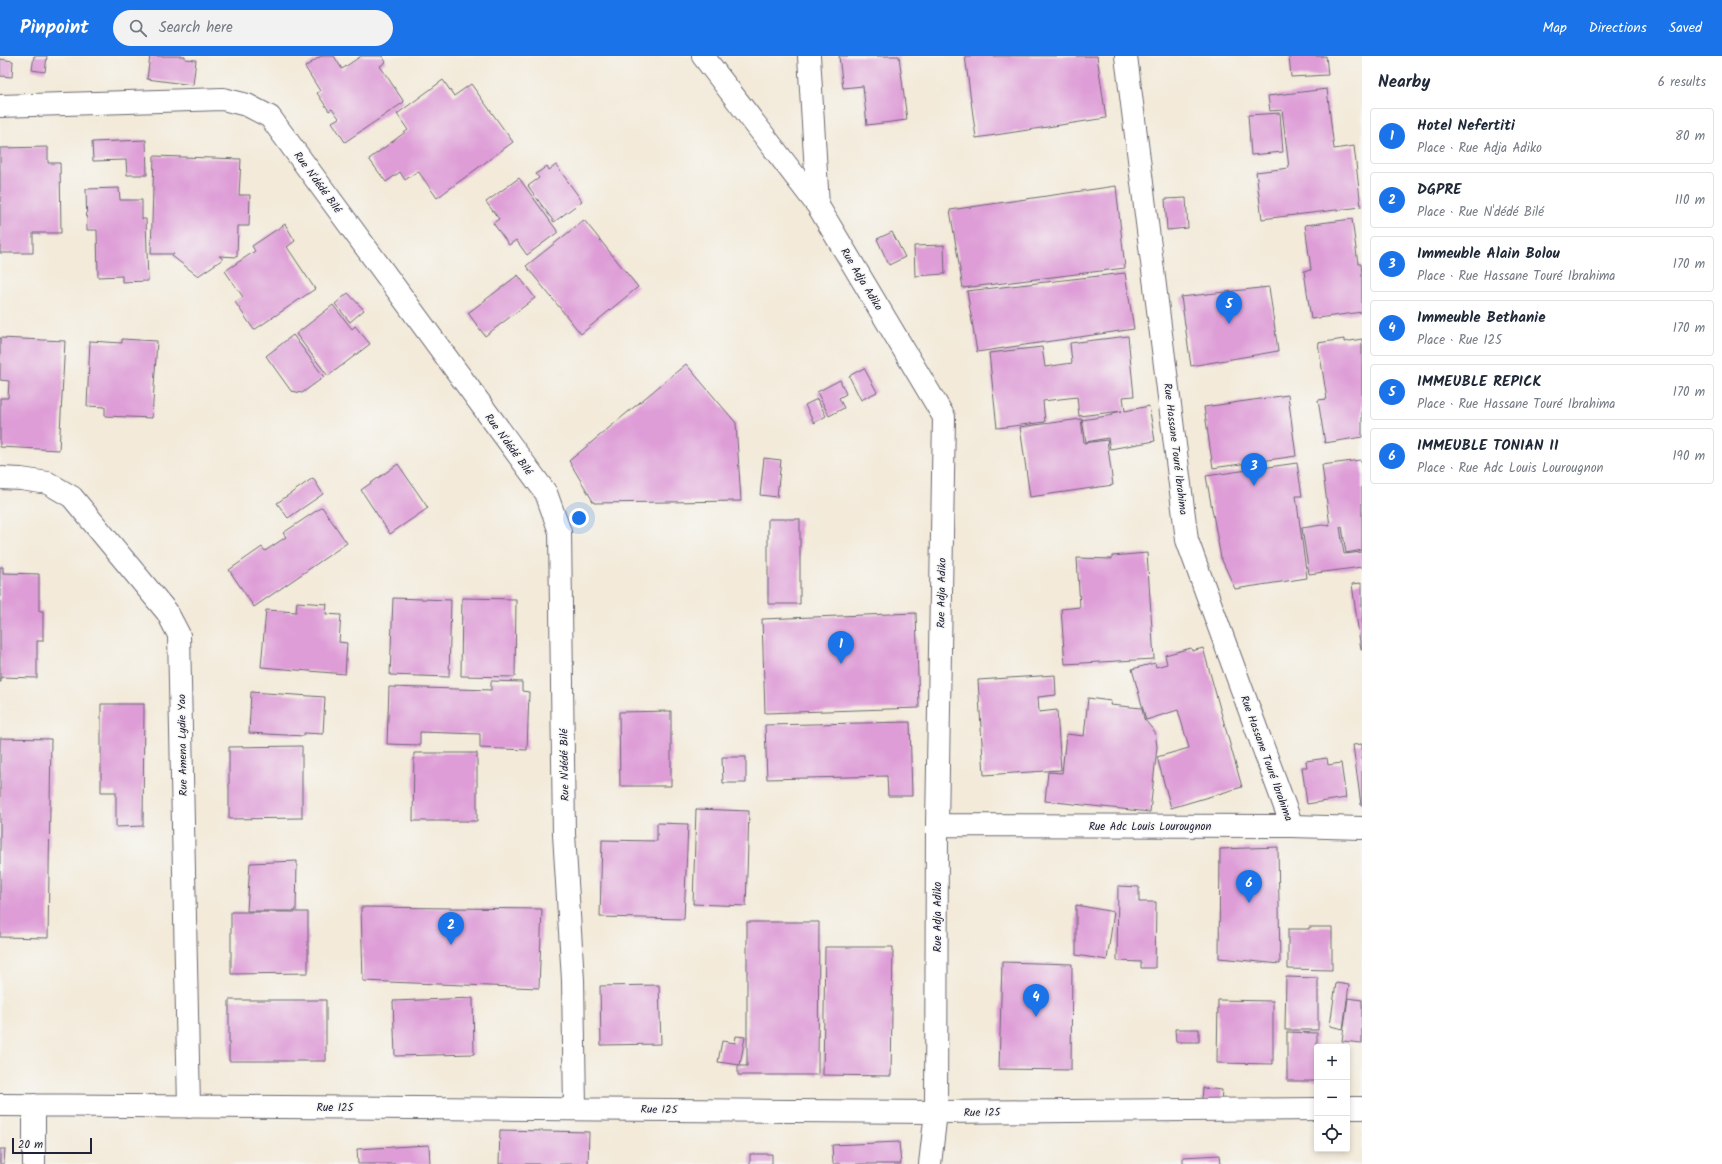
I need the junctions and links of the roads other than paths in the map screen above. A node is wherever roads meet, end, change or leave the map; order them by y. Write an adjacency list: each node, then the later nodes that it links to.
1 (703, 56): 5 (street)
2 (809, 56): 5 (street, Rue Adja Adiko)
3 (1126, 56): 8 (street, Rue Hassane Touré Ibrahima)
4 (0, 106): 13 (street, Rue N'dédé Bilé)
5 (818, 206): 7 (street, Rue Adja Adiko)
6 (0, 478): 12 (street, Rue Amena Lydie Yao)
7 (937, 825): 8 (street, Rue Adc Louis Lourougnon); 17 (street, Rue Adja Adiko)
8 (1292, 826): 9 (street, Rue Adc Louis Lourougnon)
9 (1362, 828)
10 (0, 1105): 11 (street, Rue I25)
11 (34, 1105): 12 (street, Rue I25); 18 (street)
12 (189, 1106): 13 (street, Rue I25)
13 (575, 1108): 17 (street, Rue I25)
14 (1314, 1108): 17 (street, Rue I25)
15 (1350, 1108): 16 (street)
16 (1362, 1108)
17 (936, 1112): 19 (street, Rue Adja Adiko)
18 (34, 1164)
19 (930, 1164)

